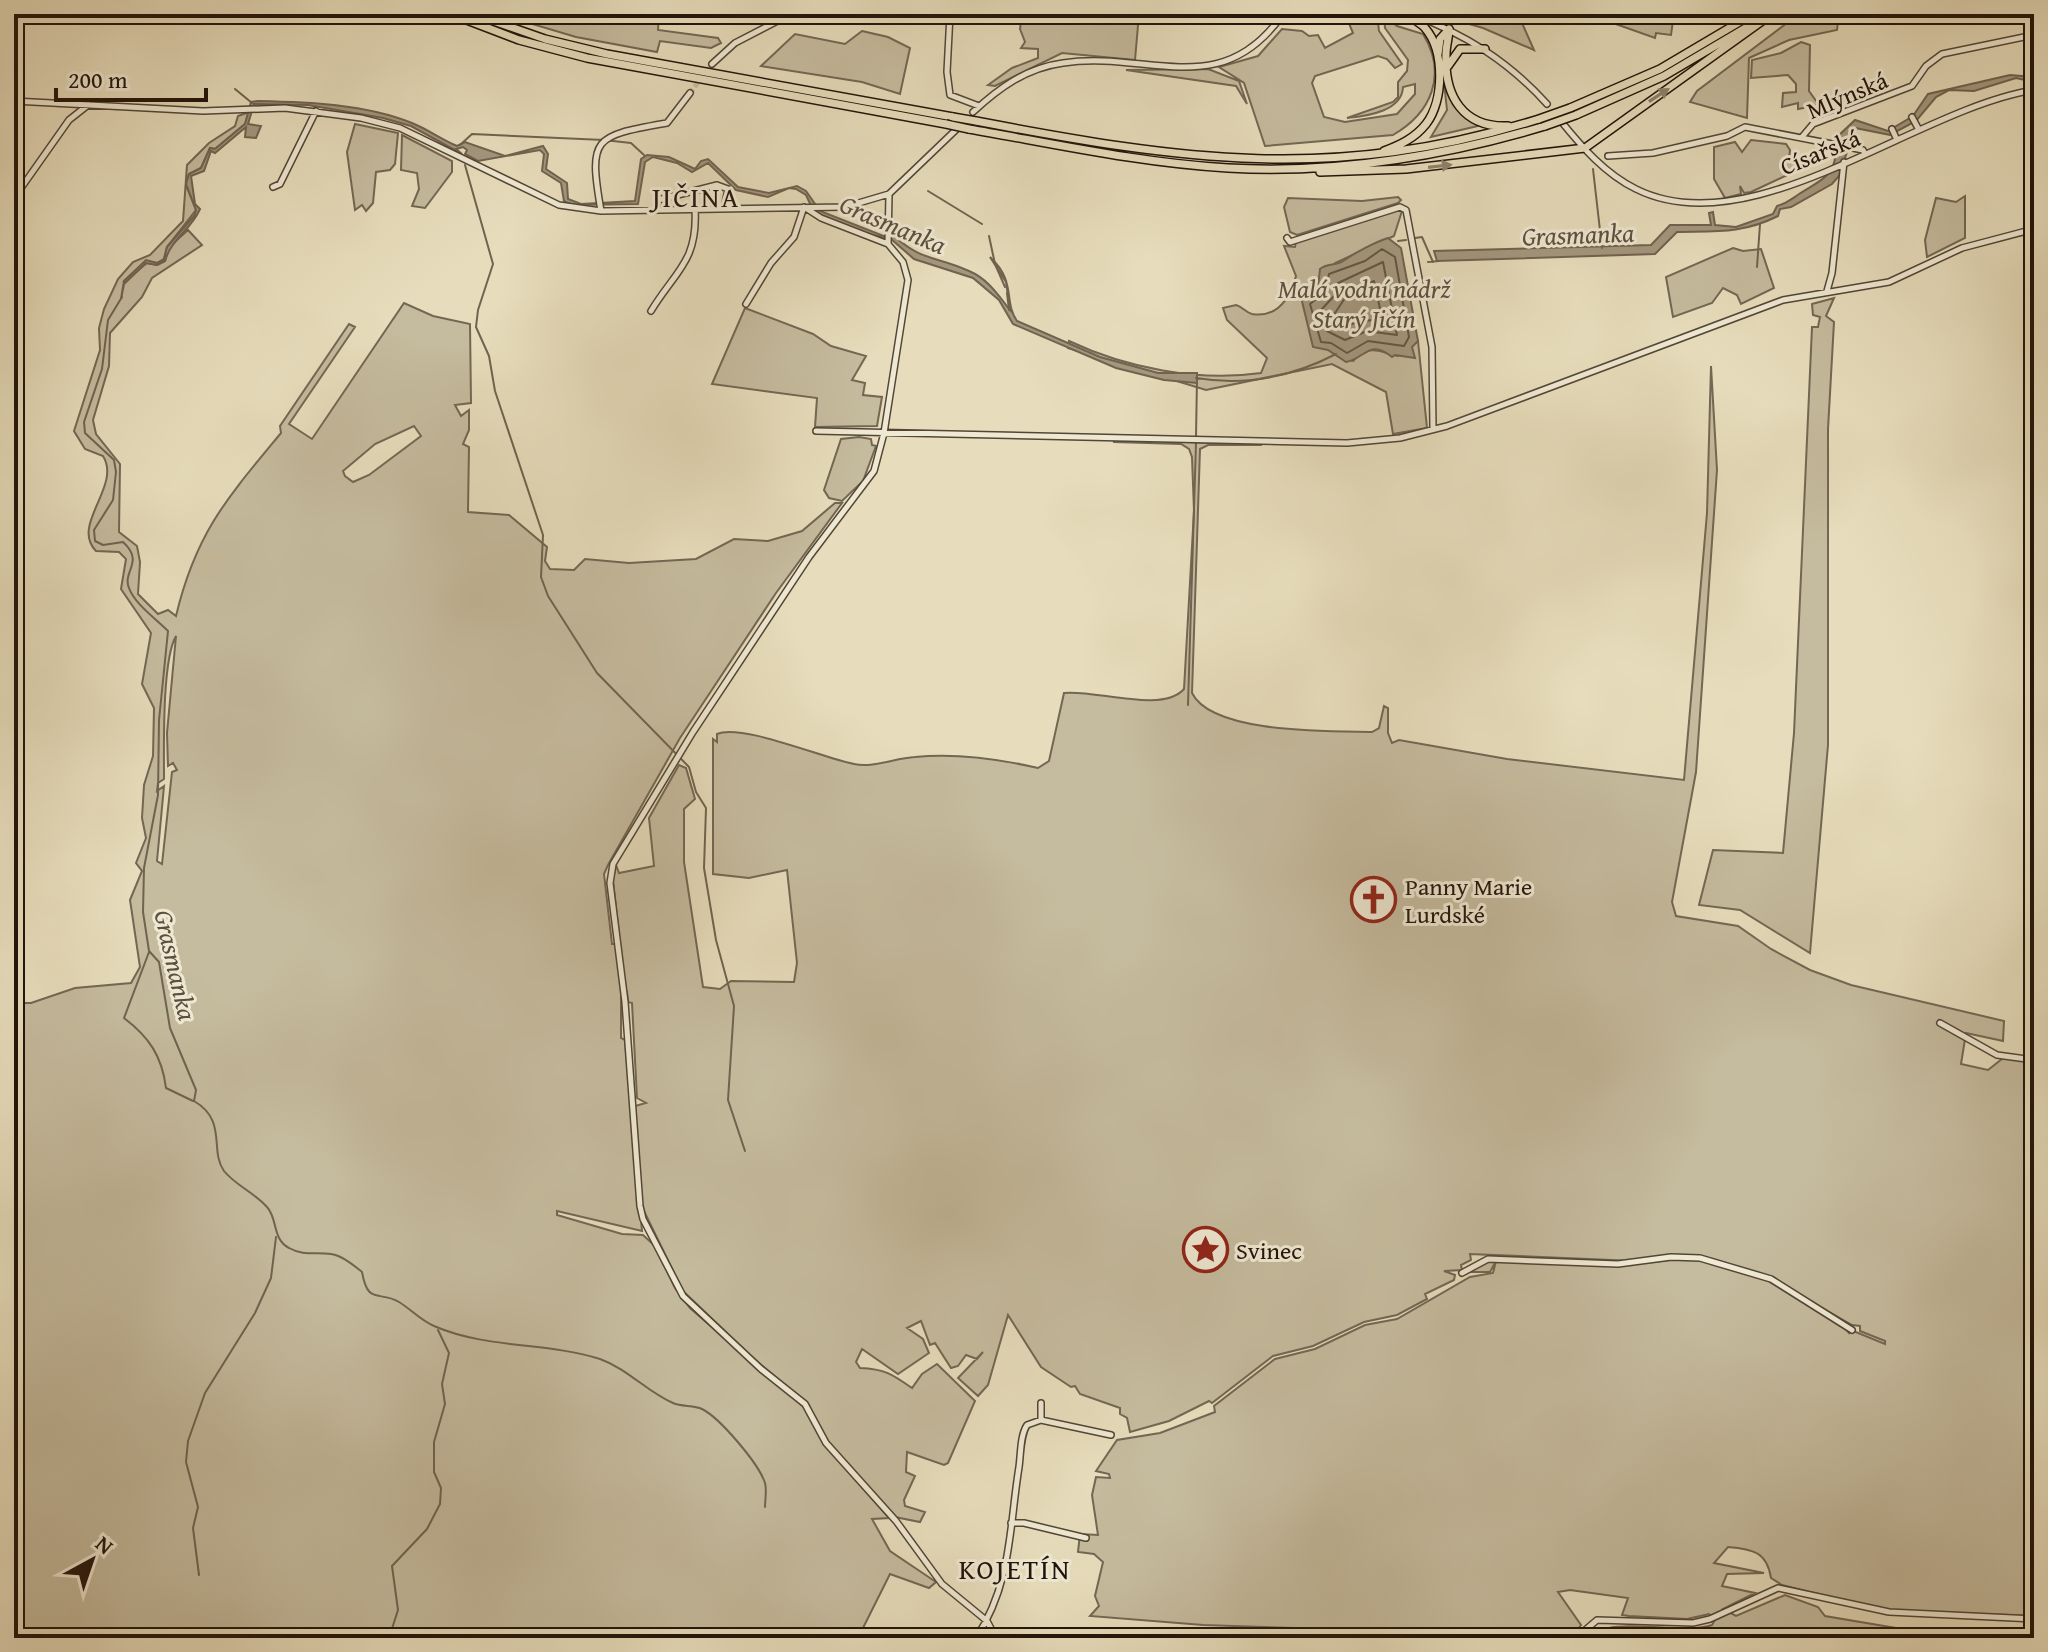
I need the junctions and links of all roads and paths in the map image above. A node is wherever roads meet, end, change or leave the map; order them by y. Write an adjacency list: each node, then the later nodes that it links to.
1 (451, 14): 29 (highway, bridge)
2 (473, 14): 34 (highway, bridge)
3 (791, 14): 13 (street)
4 (950, 14): 21 (street)
5 (1283, 14): 21 (street)
6 (1404, 14): 14 (highway)
7 (1411, 14): 10 (street)
8 (1753, 14): 23 (highway)
9 (1769, 14): 23 (highway); 32 (highway, one-way to 9)
10 (1449, 29): 12 (street); 14 (highway); 15 (highway)
11 (2034, 35): 31 (street, Mlýnská)
12 (1485, 49): 15 (highway); 19 (street)
13 (712, 64)
14 (1438, 65): 34 (highway)
15 (1447, 68): 27 (highway)
16 (2034, 90): 30 (street, Císařská)
17 (690, 93): 41 (street)
18 (14, 101): 20 (street)
19 (1547, 104)
20 (88, 105): 22 (street); 40 (street)
21 (979, 106): 24 (street)
22 (316, 111): 38 (street); 41 (street)
23 (1573, 111): 28 (highway, bridge)
24 (973, 112)
25 (1557, 116): 32 (street, Císařská)
26 (1913, 119): 30 (street)
27 (1528, 122): 28 (highway); 34 (highway)
28 (1542, 122): 37 (highway)
29 (966, 126): 37 (highway); 39 (street)
30 (1919, 130): 33 (street, Císařská)
31 (1802, 137): 33 (street); 35 (street)
32 (1585, 148): 36 (street, Císařská); 37 (highway, one-way to 32)
33 (1865, 154): 36 (street, Císařská)
34 (1369, 156)
35 (1608, 156)
36 (1844, 162): 49 (street)
37 (1278, 169)
38 (273, 187)
39 (889, 194): 42 (street); 48 (street)
40 (14, 198)
41 (600, 206): 45 (street)
42 (810, 207): 44 (street); 48 (street); 50 (street)
43 (695, 209): 44 (street); 45 (street); 51 (street)
44 (724, 209): 45 (street)
45 (657, 210)
46 (2034, 229): 49 (street)
47 (1287, 238): 52 (street)
48 (888, 241): 54 (street)
49 (1827, 291): 52 (street)
50 (746, 304)
51 (651, 311)
52 (1433, 429): 54 (street)
53 (816, 431): 54 (street)
54 (884, 433): 65 (street)
55 (1940, 1023): 56 (street)
56 (2034, 1060)
57 (1462, 1273): 58 (street)
58 (1852, 1330)
59 (1041, 1403): 60 (street)
60 (1041, 1420): 61 (street); 62 (street)
61 (1111, 1435)
62 (1011, 1523): 63 (street); 65 (street)
63 (1086, 1538)
64 (2034, 1619): 70 (street)
65 (987, 1621): 66 (street); 67 (street)
66 (990, 1630): 67 (street); 69 (street)
67 (981, 1631): 68 (street)
68 (976, 1638)
69 (996, 1638)
70 (1576, 1638)

